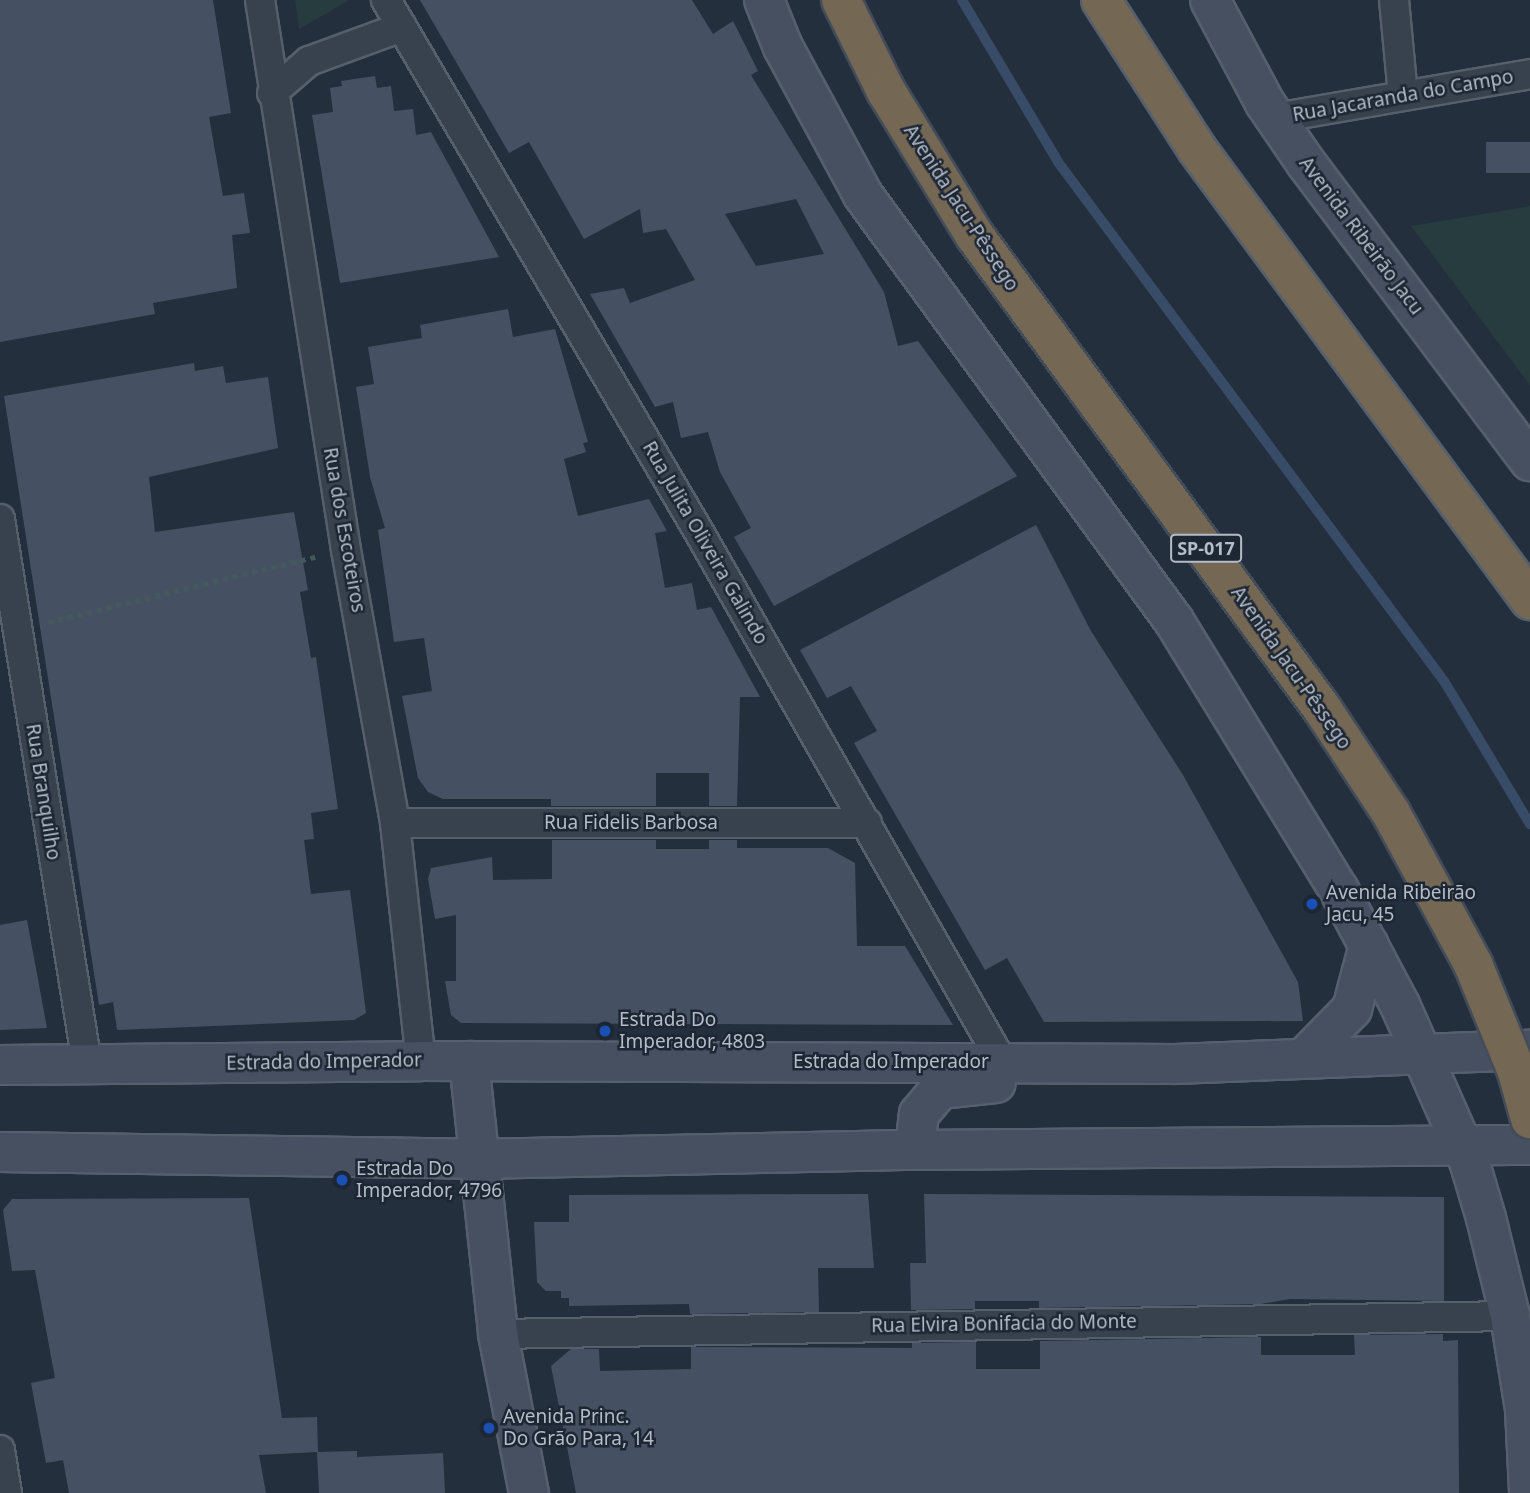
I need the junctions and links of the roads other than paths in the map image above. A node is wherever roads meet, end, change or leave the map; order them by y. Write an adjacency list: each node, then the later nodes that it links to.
1 (260, 0): 10 (street, Rua dos Escoteiros)
2 (386, 0): 8 (street, Rua Julita Oliveira Galindo)
3 (764, 0): 18 (main road)
4 (841, 0): 27 (highway, Avenida Jacu-Pêssego / SP-017, bridge)
5 (1101, 0): 15 (highway)
6 (1210, 0): 12 (main road, Avenida Ribeirão Jacu)
7 (1394, 0): 11 (street)
8 (402, 27): 10 (street); 17 (street, Rua Julita Oliveira Galindo)
9 (1530, 74): 11 (street, Rua Jacaranda do Campo)
10 (272, 93): 16 (street, Rua dos Escoteiros)
11 (1403, 96): 12 (street, Rua Jacaranda do Campo)
12 (1276, 118): 13 (main road, Avenida Ribeirão Jacu)
13 (1530, 461)
14 (0, 519): 25 (street, Rua Branquilho)
15 (1530, 600)
16 (395, 823): 17 (street, Rua Fidelis Barbosa); 22 (street, Rua dos Escoteiros)
17 (867, 823): 24 (street, Rua Julita Oliveira Galindo)
18 (1369, 945): 20 (main road); 21 (main road)
19 (1530, 1050): 20 (main road, Estrada do Imperador)
20 (1422, 1054): 21 (main road, Estrada do Imperador); 29 (main road)
21 (1301, 1058): 24 (main road, Estrada do Imperador); 30 (main road)
22 (421, 1061): 23 (main road, Estrada do Imperador); 25 (main road, Estrada do Imperador)
23 (468, 1061): 24 (main road, Estrada do Imperador); 32 (main road)
24 (1002, 1062)
25 (87, 1064): 26 (main road, Estrada do Imperador)
26 (0, 1065)
27 (1530, 1119)
28 (1530, 1145): 29 (main road)
29 (1464, 1148): 30 (main road); 33 (main road)
30 (915, 1150): 32 (main road)
31 (0, 1152): 32 (main road)
32 (477, 1159): 34 (main road)
33 (1510, 1316): 34 (street, Rua Elvira Bonifacia do Monte); 38 (main road)
34 (498, 1334): 37 (main road)
35 (0, 1450): 36 (street)
36 (7, 1493)
37 (529, 1493)
38 (1530, 1493)

